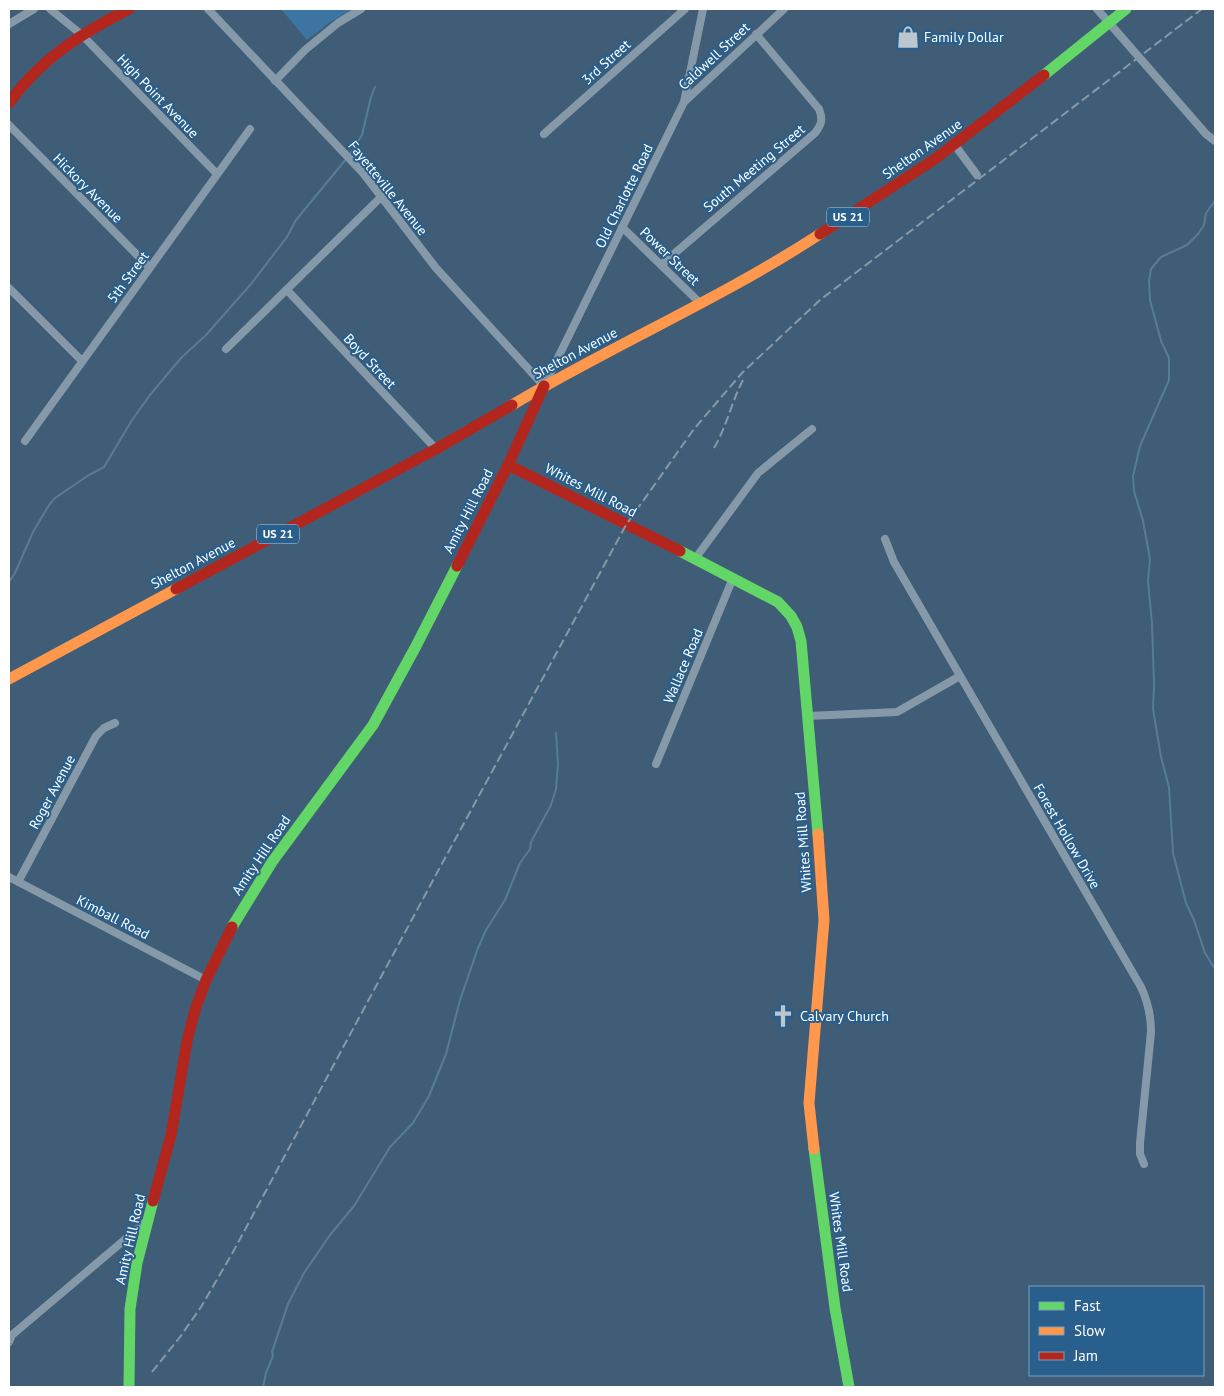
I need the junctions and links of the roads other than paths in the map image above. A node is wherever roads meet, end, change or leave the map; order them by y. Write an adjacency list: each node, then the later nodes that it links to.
1 (34, 9): 12 (street)
2 (50, 9): 14 (street, High Point Avenue)
3 (129, 9): 14 (street)
4 (208, 9): 15 (street, Fayetteville Avenue)
5 (361, 9): 15 (street)
6 (685, 9): 20 (street, 3rd Street)
7 (703, 9): 16 (street, Old Charlotte Road)
8 (784, 9): 13 (street, Caldwell Street)
9 (1097, 9): 11 (street)
10 (1126, 9): 11 (street, Shelton Avenue / US 21)
11 (1110, 23): 21 (street); 22 (street, Shelton Avenue / US 21)
12 (9, 24)
13 (756, 34): 16 (street, Caldwell Street); 27 (street, South Meeting Street)
14 (82, 35): 17 (street); 23 (street, High Point Avenue)
15 (275, 80): 25 (street, Fayetteville Avenue)
16 (684, 102): 26 (street, Old Charlotte Road)
17 (9, 103)
18 (9, 125): 28 (street, Hickory Avenue)
19 (250, 129): 23 (street, 5th Street)
20 (544, 134)
21 (1215, 141)
22 (954, 144): 24 (street); 31 (street, Shelton Avenue / US 21)
23 (218, 174): 28 (street, 5th Street)
24 (977, 175)
25 (382, 196): 30 (street); 34 (street, Fayetteville Avenue)
26 (622, 227): 27 (street, Power Street); 34 (street, Old Charlotte Road)
27 (661, 265): 31 (street, Power Street)
28 (150, 268): 33 (street, 5th Street)
29 (9, 288): 33 (street)
30 (286, 290): 32 (street); 37 (street, Boyd Street)
31 (701, 304): 34 (street, Shelton Avenue / US 21)
32 (226, 349)
33 (82, 361): 36 (street, 5th Street)
34 (544, 386): 37 (street, Shelton Avenue / US 21); 38 (street, Amity Hill Road)
35 (812, 428): 40 (street)
36 (25, 441)
37 (436, 449): 43 (street, Shelton Avenue / US 21)
38 (508, 466): 40 (street, Whites Mill Road); 49 (street, Amity Hill Road)
39 (885, 539): 42 (street, Forest Hollow Drive)
40 (695, 559): 41 (street, Whites Mill Road)
41 (733, 578): 44 (street, Whites Mill Road); 46 (street, Wallace Road)
42 (960, 676): 44 (street); 50 (street, Forest Hollow Drive)
43 (9, 679)
44 (808, 716): 54 (street, Whites Mill Road)
45 (115, 722): 48 (street, Roger Avenue)
46 (656, 764)
47 (9, 877): 48 (street, Kimball Road)
48 (18, 882): 49 (street, Kimball Road)
49 (206, 980): 51 (street, Amity Hill Road)
50 (1144, 1164)
51 (149, 1219): 52 (street); 53 (street, Amity Hill Road)
52 (9, 1342)
53 (129, 1387)
54 (849, 1387)

